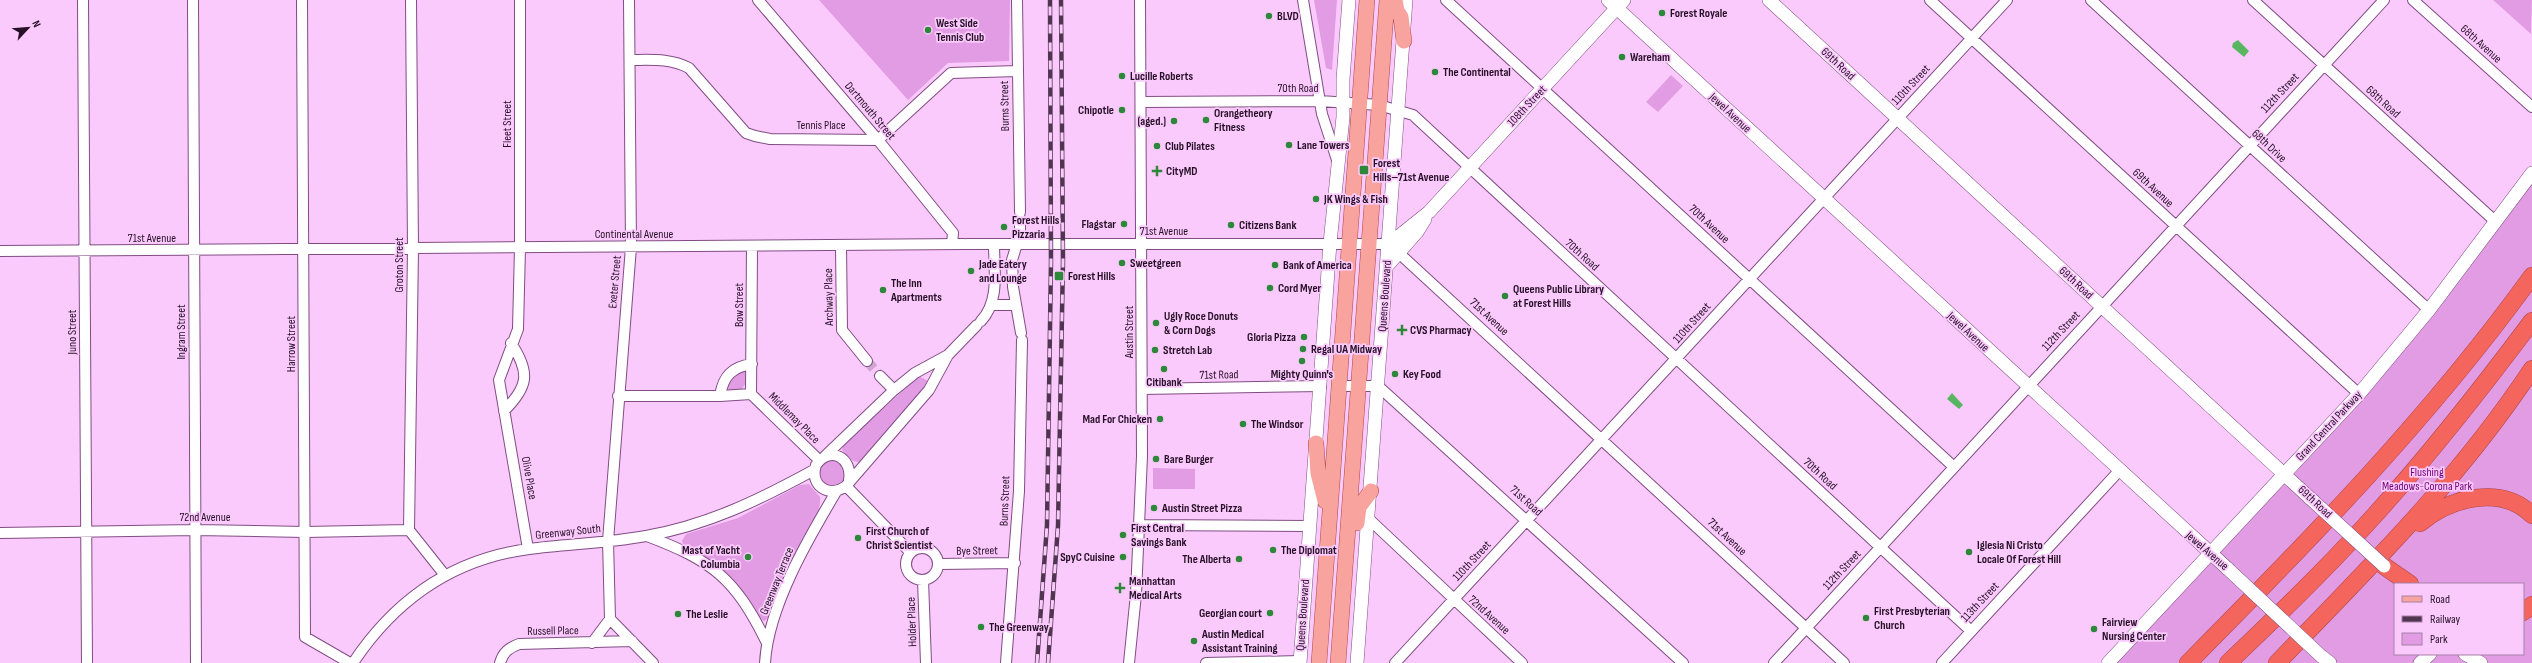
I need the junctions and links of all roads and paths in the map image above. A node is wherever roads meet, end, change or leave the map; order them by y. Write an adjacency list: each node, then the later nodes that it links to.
1 (83, 0): 63 (street, Juno Street)
2 (192, 0): 60 (street, Ingram Street)
3 (302, 0): 61 (street, Harrow Street)
4 (411, 0): 59 (street, Groton Street)
5 (520, 0): 56 (street, Fleet Street)
6 (629, 0): 27 (street, Exeter Street)
7 (758, 0): 39 (street, Dartmouth Street)
8 (1017, 0): 29 (street, Burns Street)
9 (1140, 0): 32 (street, Austin Street)
10 (1304, 0): 31 (street, Queens Boulevard)
11 (1349, 0): 33 (street, Queens Boulevard)
12 (1367, 0): 34 (main road, Queens Boulevard)
13 (1387, 0): 35 (main road, Queens Boulevard)
14 (1396, 0): 26 (main road)
15 (1406, 0): 26 (street, Queens Boulevard)
16 (1446, 0): 30 (street, 70th Avenue)
17 (1769, 0): 38 (street, 69th Road)
18 (1930, 0): 25 (street, 69th Avenue)
19 (2007, 0): 25 (street, 110th Street)
20 (2092, 0): 40 (street, 68th Drive)
21 (2253, 0): 28 (street, 68th Road)
22 (2384, 0): 28 (street, 112th Street)
23 (2413, 0): 36 (street, 68th Avenue)
24 (1616, 3): 30 (street, 108th Street); 44 (street, Jewel Avenue)
25 (1972, 38): 38 (street, 110th Street); 46 (street, 69th Avenue)
26 (1404, 41): 37 (street, Queens Boulevard)
27 (630, 60): 39 (street, Tennis Place); 57 (street, Exeter Street)
28 (2324, 65): 40 (street, 112th Street); 45 (street, 68th Road)
29 (1017, 71): 39 (street); 53 (street, Burns Street)
30 (1543, 89): 42 (street, 108th Street); 65 (street, 70th Avenue)
31 (1320, 101): 32 (street, 70th Road); 33 (street, 70th Road); 41 (street, Queens Boulevard)
32 (1141, 102): 51 (street, Austin Street)
33 (1342, 102): 34 (street, 70th Road); 41 (street, Queens Boulevard)
34 (1360, 104): 35 (street, 70th Road); 48 (main road, Queens Boulevard)
35 (1379, 105): 37 (street, 70th Road); 52 (main road, Queens Boulevard)
36 (2532, 107)
37 (1397, 109): 42 (street, 70th Road); 58 (street, Queens Boulevard)
38 (1898, 119): 44 (street, 110th Street); 68 (street, 69th Road)
39 (878, 140): 49 (street, Dartmouth Street)
40 (2250, 145): 46 (street, 112th Street); 69 (street, 68th Drive)
41 (1337, 160): 47 (street, Queens Boulevard)
42 (1469, 169): 58 (street, 108th Street); 73 (street, 70th Road)
43 (2532, 173): 45 (street, Grand Central Parkway)
44 (1824, 199): 65 (street, 110th Street); 82 (street, Jewel Avenue)
45 (2496, 222): 69 (street, Grand Central Parkway)
46 (2176, 226): 68 (street, 112th Street); 86 (street, 69th Avenue)
47 (1330, 243): 48 (street, 71st Avenue); 51 (street, 71st Avenue); 78 (street, Queens Boulevard)
48 (1350, 243): 52 (street, 71st Avenue); 79 (main road, Queens Boulevard)
49 (952, 244): 50 (street, Continental Avenue); 54 (street, Continental Avenue)
50 (994, 244): 53 (street, 71st Avenue); 66 (street)
51 (1142, 244): 53 (street, 71st Avenue); 83 (street, Austin Street)
52 (1370, 244): 58 (street, 71st Avenue); 80 (main road, Queens Boulevard)
53 (1017, 245): 67 (street, Burns Street)
54 (841, 246): 55 (street, Continental Avenue); 74 (street, Archway Place)
55 (752, 247): 57 (street, Continental Avenue); 75 (street, Bow Street)
56 (520, 248): 57 (street, Continental Avenue); 59 (street, Continental Avenue); 71 (street, Olive Place)
57 (631, 248): 87 (street, Exeter Street)
58 (1394, 248): 81 (street, Queens Boulevard); 90 (street, 71st Avenue)
59 (413, 249): 61 (street, Continental Avenue); 107 (street, Groton Street)
60 (194, 250): 61 (street, 71st Avenue); 63 (street, 71st Avenue); 106 (street, Ingram Street)
61 (304, 250): 109 (street, Harrow Street)
62 (0, 251): 63 (street, 71st Avenue)
63 (85, 251): 108 (street, Juno Street)
64 (2532, 276): 131 (highway)
65 (1750, 279): 73 (street, 110th Street); 93 (street, 70th Avenue)
66 (992, 305): 67 (street); 72 (street)
67 (1016, 305): 118 (street, Burns Street)
68 (2102, 306): 82 (street, 112th Street); 96 (street, 69th Road)
69 (2429, 310): 86 (street, Grand Central Parkway)
70 (2532, 321): 164 (highway)
71 (511, 344): 89 (street, Olive Place); 89 (street)
72 (948, 355): 84 (street); 97 (street)
73 (1676, 360): 90 (street, 110th Street); 113 (street, 70th Road)
74 (867, 361)
75 (752, 364): 85 (street, Bow Street); 88 (street)
76 (2532, 368): 117 (highway)
77 (880, 376): 84 (street)
78 (1322, 386): 83 (street, 71st Road); 91 (street, Queens Boulevard)
79 (1338, 386): 80 (street); 103 (main road, Queens Boulevard)
80 (1360, 386): 81 (street); 124 (main road, Queens Boulevard)
81 (1378, 386): 98 (street, Queens Boulevard); 102 (street, 71st Road)
82 (2028, 386): 93 (street, 112th Street); 95 (street, Jewel Avenue)
83 (1142, 389): 104 (street, Austin Street)
84 (894, 390): 92 (street)
85 (752, 394): 88 (street); 92 (street, Middlemay Place)
86 (2359, 394): 96 (street, Grand Central Parkway)
87 (618, 396): 88 (street); 112 (street, Exeter Street)
88 (720, 396)
89 (504, 411): 114 (street, Olive Place)
90 (1602, 440): 102 (street, 110th Street); 130 (street, 71st Avenue)
91 (1316, 443): 103 (main road); 105 (street, Queens Boulevard)
92 (822, 458): 94 (street); 97 (street)
93 (1954, 467): 113 (street, 112th Street)
94 (814, 470): 99 (street); 111 (street, Greenway South)
95 (2119, 471): 116 (street, Jewel Avenue); 132 (street, 113th Street)
96 (2284, 474): 116 (street, Grand Central Parkway); 117 (street, 69th Road, bridge)
97 (847, 484): 99 (street); 115 (street)
98 (1371, 491): 101 (street, Queens Boulevard); 124 (main road)
99 (836, 492): 135 (street, Greenway Terrace)
100 (2532, 515): 117 (highway)
101 (1370, 520): 125 (street, 72nd Avenue); 154 (street, Queens Boulevard)
102 (1528, 520): 125 (street, 110th Street); 157 (street, 71st Road)
103 (1328, 522): 128 (main road, Queens Boulevard)
104 (1139, 526): 105 (street); 150 (street, Austin Street)
105 (1310, 526): 140 (street, Queens Boulevard)
106 (195, 530): 108 (street, 72nd Avenue); 109 (street, 72nd Avenue); 142 (street, Ingram Street)
107 (409, 530): 109 (street, 72nd Avenue); 120 (street)
108 (86, 532): 110 (street, 72nd Avenue); 141 (street, Juno Street)
109 (305, 532): 143 (street, Harrow Street)
110 (0, 533)
111 (647, 536): 112 (street, Greenway South); 135 (street)
112 (608, 541): 114 (street, Greenway South); 129 (street, Exeter Street)
113 (1880, 547): 130 (street, 112th Street); 132 (street, 70th Road)
114 (528, 549): 120 (street, Greenway South)
115 (910, 552): 119 (street); 121 (street)
116 (2210, 554): 139 (street, Jewel Avenue, bridge); 161 (street, Grand Central Parkway)
117 (2385, 559): 122 (street); 123 (highway); 165 (highway)
118 (1015, 563): 119 (street, Bye Street); 149 (street, Burns Street)
119 (939, 564): 121 (street)
120 (444, 574): 144 (street, Greenway South)
121 (923, 580): 148 (street, Holder Place)
122 (2399, 583)
123 (2409, 583)
124 (1344, 589): 153 (main road, Queens Boulevard)
125 (1454, 601): 155 (street, 110th Street); 156 (street, 72nd Avenue)
126 (2532, 605): 127 (highway)
127 (2524, 611)
128 (1322, 614): 140 (main road); 152 (main road, Queens Boulevard)
129 (610, 619): 133 (street); 134 (street)
130 (1806, 628): 158 (street, 112th Street); 159 (street, 71st Avenue)
131 (2223, 628): 162 (highway); 163 (highway)
132 (1971, 631): 160 (street, 113th Street)
133 (632, 642): 134 (street, Russell Place); 146 (street)
134 (592, 643): 145 (street, Russell Place)
135 (767, 643): 147 (street, Greenway Terrace)
136 (2429, 655): 166 (street)
137 (2466, 655): 167 (street)
138 (2478, 655): 168 (street)
139 (2326, 661)
140 (1304, 662): 151 (street)
141 (87, 663)
142 (196, 663)
143 (350, 663)
144 (353, 663)
145 (500, 663)
146 (654, 663)
147 (765, 663)
148 (926, 663)
149 (1006, 663)
150 (1129, 663)
151 (1206, 663)
152 (1319, 663)
153 (1338, 663)
154 (1358, 663)
155 (1395, 663)
156 (1522, 663)
157 (1684, 663)
158 (1774, 663)
159 (1844, 663)
160 (1942, 663)
161 (2108, 663)
162 (2182, 663)
163 (2188, 663)
164 (2228, 663)
165 (2278, 663)
166 (2420, 663)
167 (2481, 663)
168 (2487, 663)

